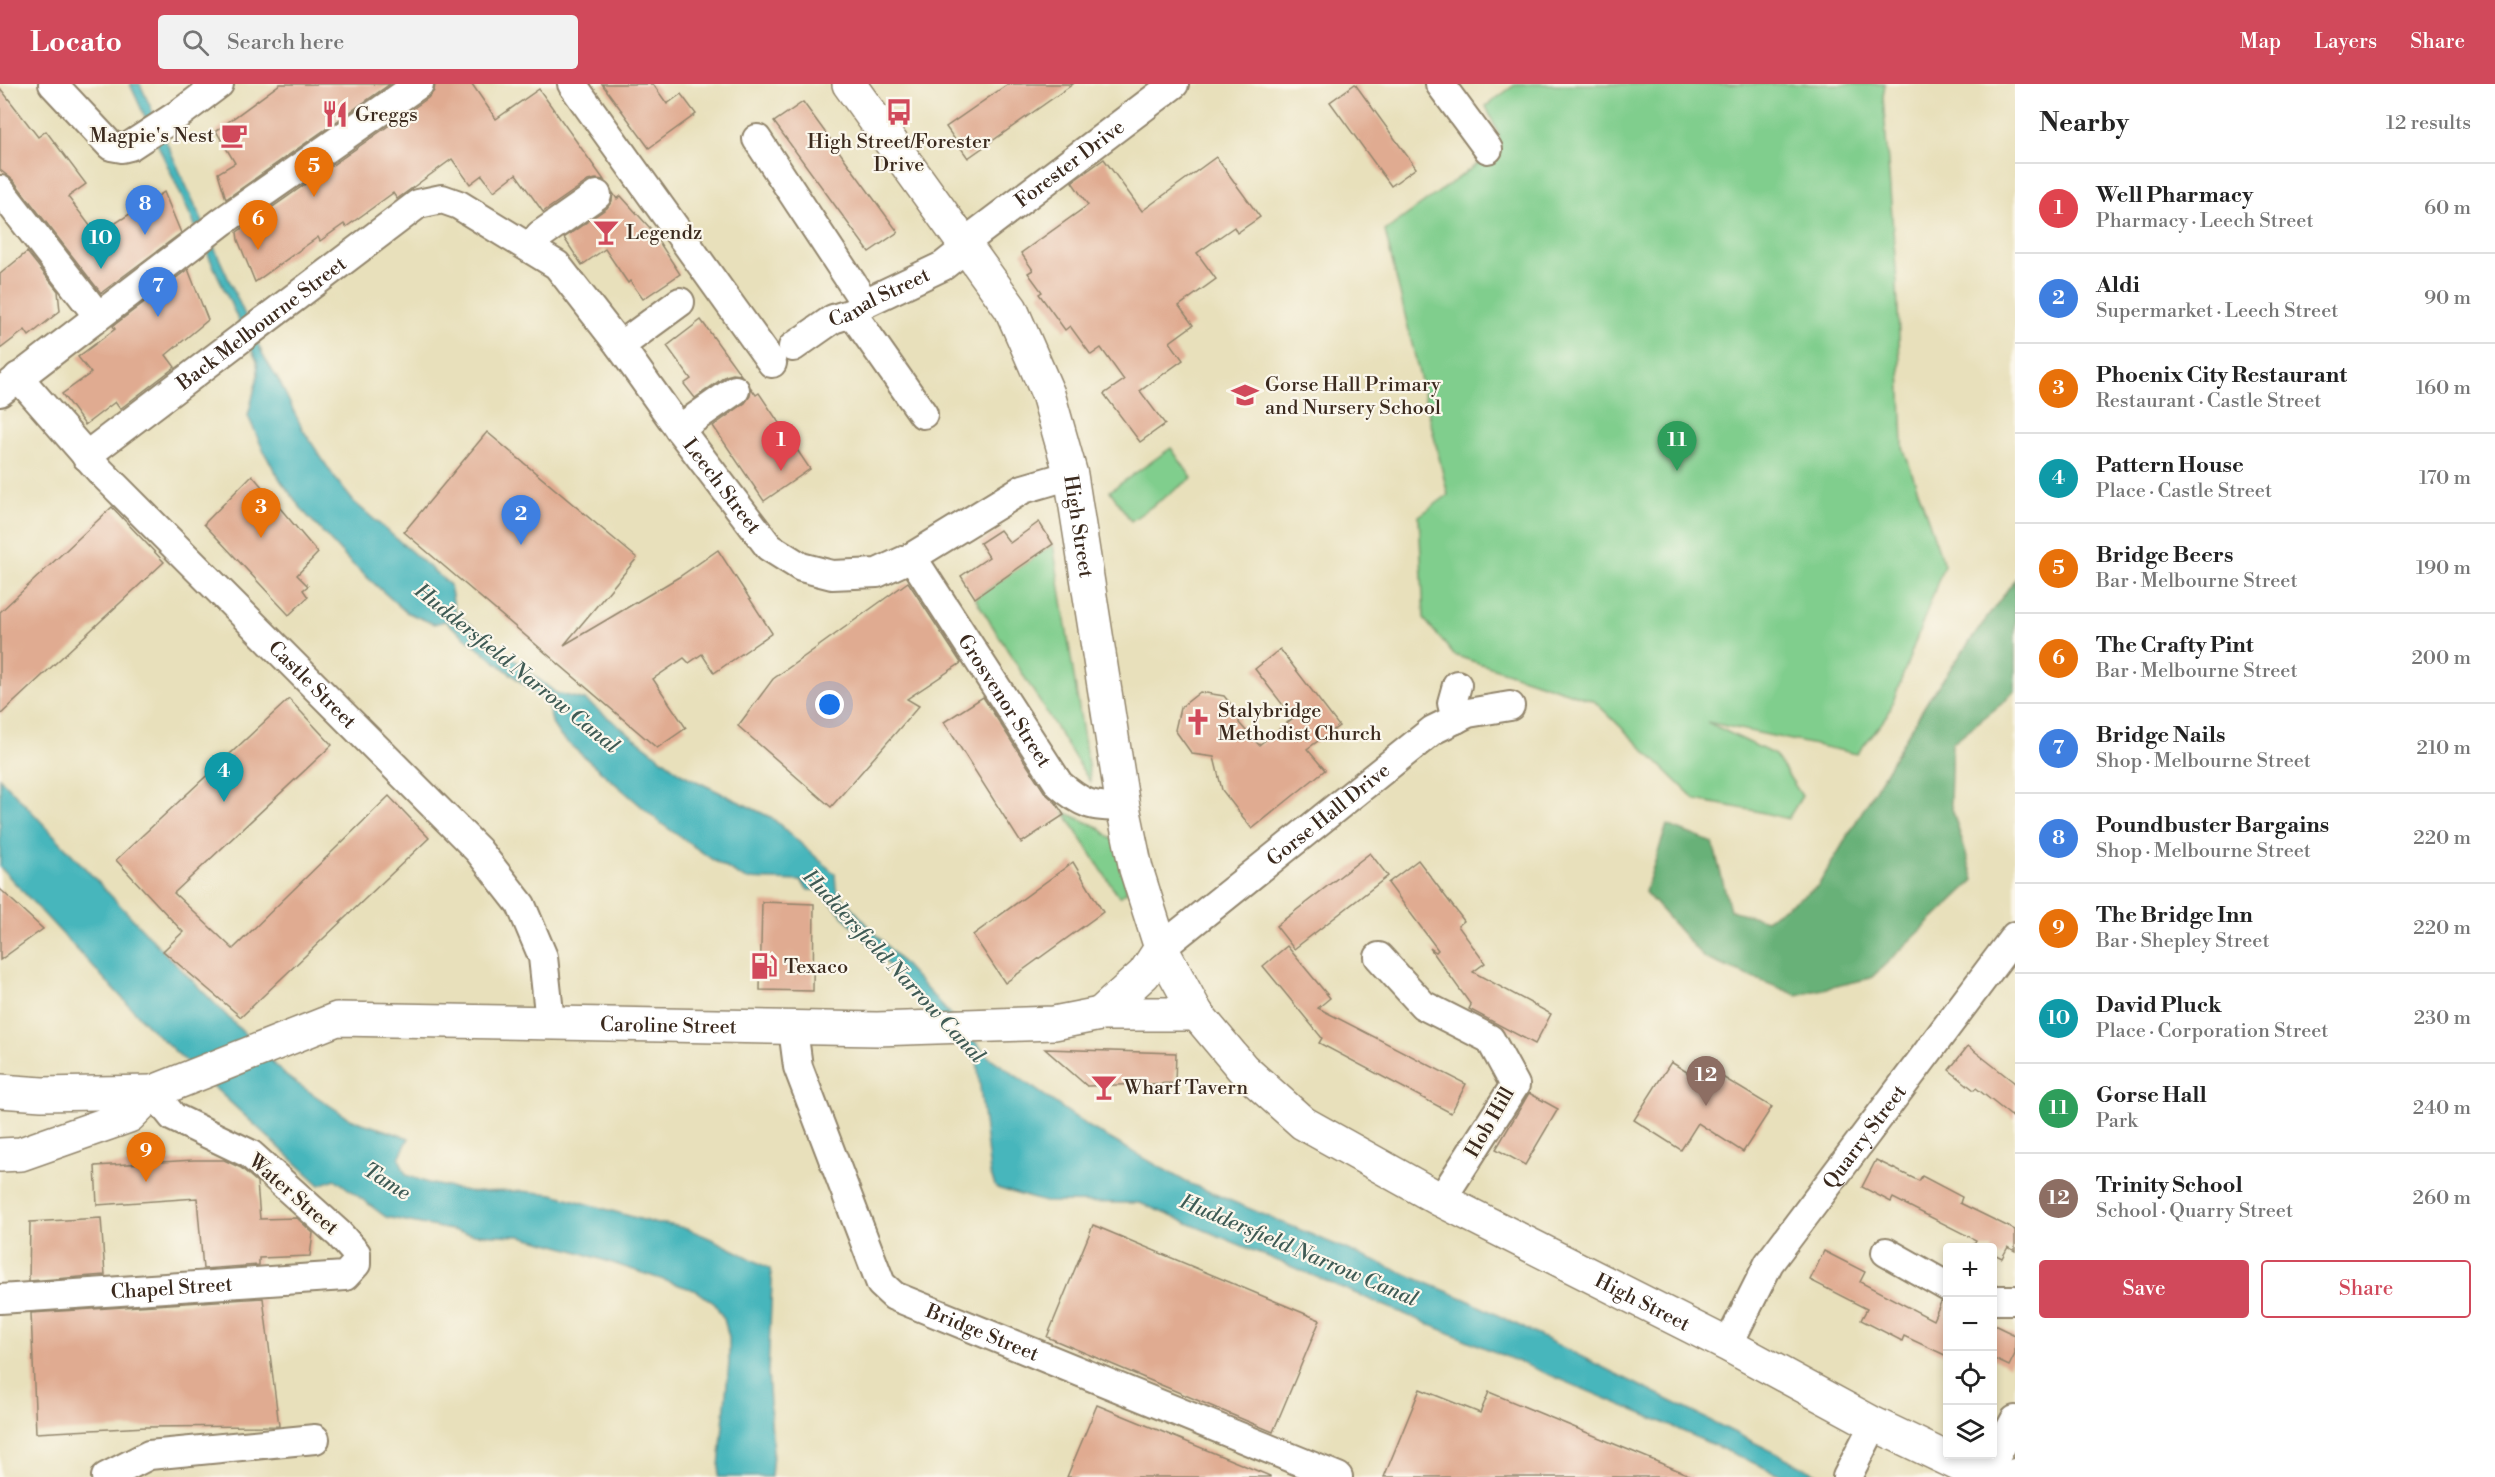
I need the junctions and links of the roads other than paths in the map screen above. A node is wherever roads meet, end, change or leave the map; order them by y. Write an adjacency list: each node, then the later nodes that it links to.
1 (53, 84): 2 (street)
2 (219, 84)
3 (419, 84): 17 (street)
4 (572, 84): 16 (street, Canal Street)
5 (849, 84): 13 (main road, High Street)
6 (1440, 84): 9 (street)
7 (1158, 88): 13 (street, Forester Drive)
8 (757, 139): 16 (street)
9 (1488, 149)
10 (0, 190): 17 (street)
11 (597, 195): 14 (street)
12 (442, 199): 14 (street, Leech Street); 23 (street, Back Melbourne Street)
13 (965, 245): 16 (street, Canal Street); 24 (main road, High Street)
14 (533, 250): 18 (street, Leech Street)
15 (680, 302): 18 (street)
16 (858, 308): 21 (street)
17 (98, 316): 19 (street)
18 (620, 346): 22 (street, Leech Street)
19 (9, 384): 23 (street, Castle Street)
20 (735, 390): 22 (street)
21 (922, 414)
22 (679, 429): 25 (street, Leech Street)
23 (86, 456): 35 (street, Castle Street)
24 (1071, 475): 25 (street, Leech Street); 29 (main road, High Street)
25 (912, 557): 29 (street, Grosvenor Street)
26 (1457, 685): 28 (street)
27 (1510, 706): 28 (street, Gorse Hall Drive)
28 (1456, 718): 31 (street, Gorse Hall Drive)
29 (1123, 807): 31 (main road, High Street)
30 (2015, 936): 47 (street, Quarry Street)
31 (1161, 948): 33 (main road); 34 (main road, High Street)
32 (1379, 957): 40 (street, Hob Hill)
33 (1100, 1014): 34 (main road, Caroline Street); 36 (main road, Caroline Street)
34 (1197, 1014): 40 (main road, High Street)
35 (550, 1022): 36 (main road, Caroline Street); 38 (main road, Caroline Street)
36 (793, 1029): 53 (street, Bridge Street)
37 (0, 1091): 38 (main road)
38 (153, 1092): 39 (main road); 42 (street, Water Street)
39 (0, 1155)
40 (1441, 1200): 47 (main road, High Street)
41 (1886, 1252): 43 (street)
42 (345, 1276): 44 (street, Chapel Street)
43 (1943, 1285)
44 (0, 1299)
45 (1997, 1300): 46 (street)
46 (2015, 1300)
47 (1728, 1345): 49 (main road, High Street)
48 (2015, 1420): 55 (street)
49 (1874, 1424): 51 (street); 55 (main road, High Street)
50 (315, 1439): 54 (street)
51 (1849, 1473)
52 (2015, 1473): 56 (street)
53 (1335, 1476)
54 (106, 1477)
55 (1985, 1477)
56 (2013, 1477)

